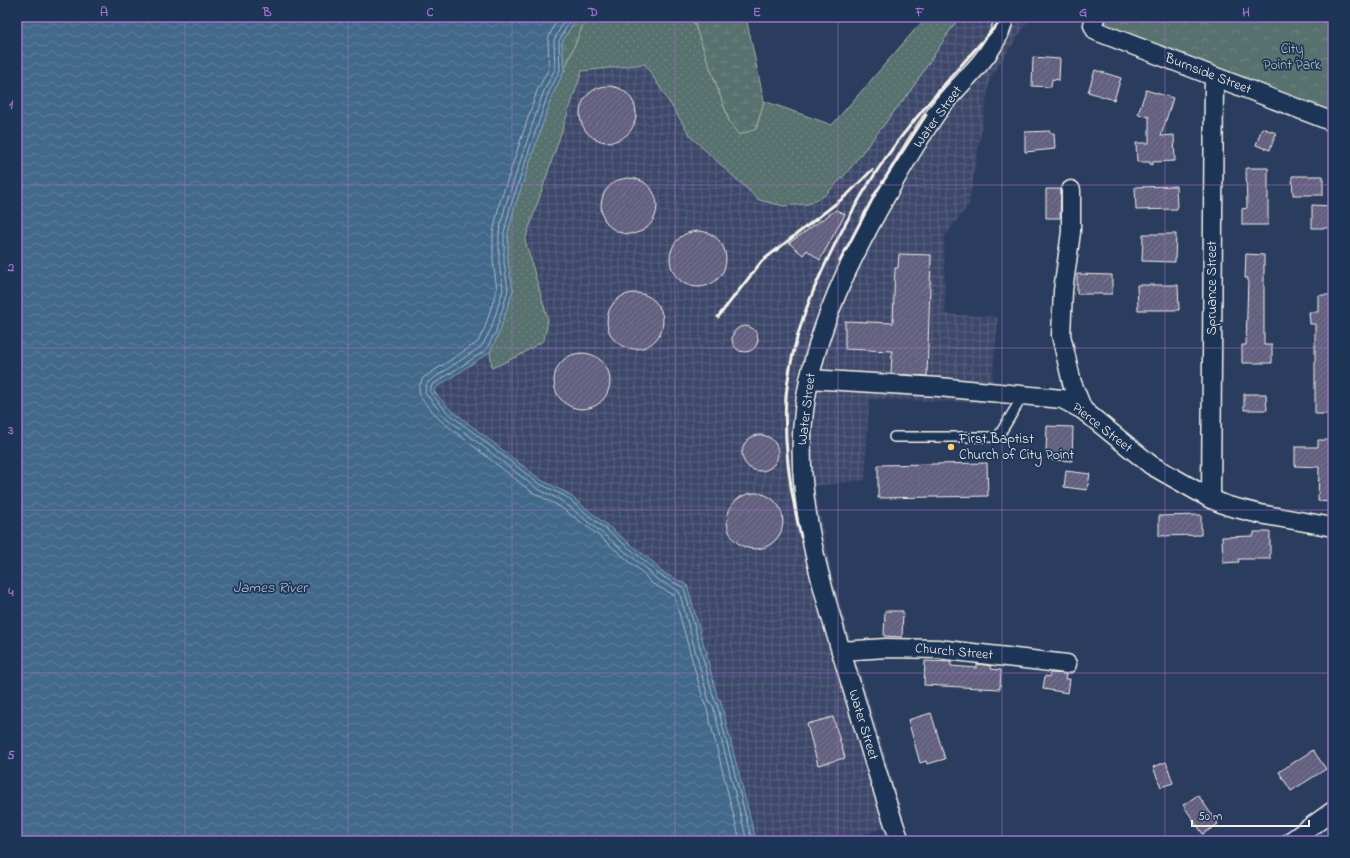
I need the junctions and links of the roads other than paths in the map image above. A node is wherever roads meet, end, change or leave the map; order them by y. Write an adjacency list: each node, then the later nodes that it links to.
1 (1005, 17): 6 (street, Water Street)
2 (1094, 17): 3 (street, Burnside Street)
3 (1214, 77): 4 (street, Burnside Street); 10 (street, Spruance Street)
4 (1333, 122)
5 (1071, 190): 8 (street)
6 (809, 379): 7 (street, Pierce Street); 12 (street, Water Street)
7 (1024, 394): 8 (street, Pierce Street); 9 (lane)
8 (1083, 410): 10 (street, Pierce Street)
9 (894, 437)
10 (1211, 499): 11 (street, Pierce Street)
11 (1333, 527)
12 (841, 651): 13 (street, Church Street); 15 (street, Water Street)
13 (1068, 664)
14 (1333, 810): 16 (street)
15 (900, 841)
16 (1291, 841)

